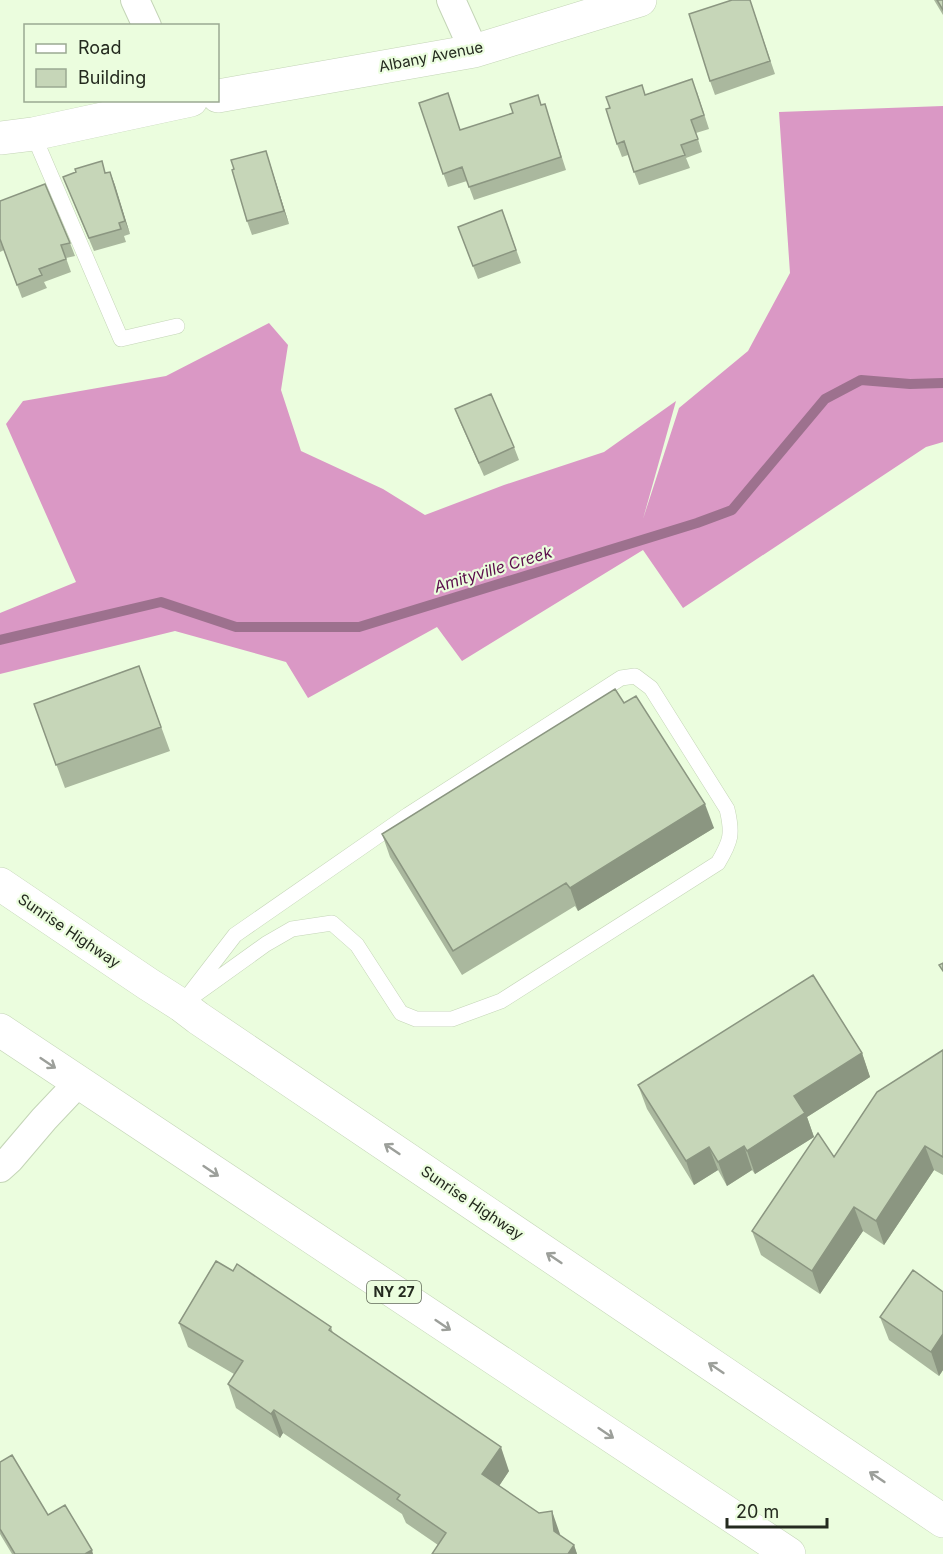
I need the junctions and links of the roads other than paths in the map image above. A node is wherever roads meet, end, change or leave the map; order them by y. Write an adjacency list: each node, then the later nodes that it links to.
1 (135, 0): 4 (street)
2 (451, 0): 5 (street)
3 (640, 0): 5 (main road, Albany Avenue)
4 (146, 24)
5 (474, 51): 6 (main road, Albany Avenue)
6 (219, 96)
7 (180, 102): 8 (main road)
8 (33, 134): 9 (main road); 10 (lane)
9 (0, 138)
10 (177, 326)
11 (0, 884): 12 (main road, Sunrise Highway)
12 (181, 1005): 12 (lane); 16 (main road, Sunrise Highway, one-way to 12)
13 (0, 1030): 14 (main road, NY 27, one-way to 14)
14 (78, 1083): 15 (street); 17 (main road, NY 27, one-way to 17)
15 (0, 1168)
16 (943, 1521)
17 (789, 1554)

